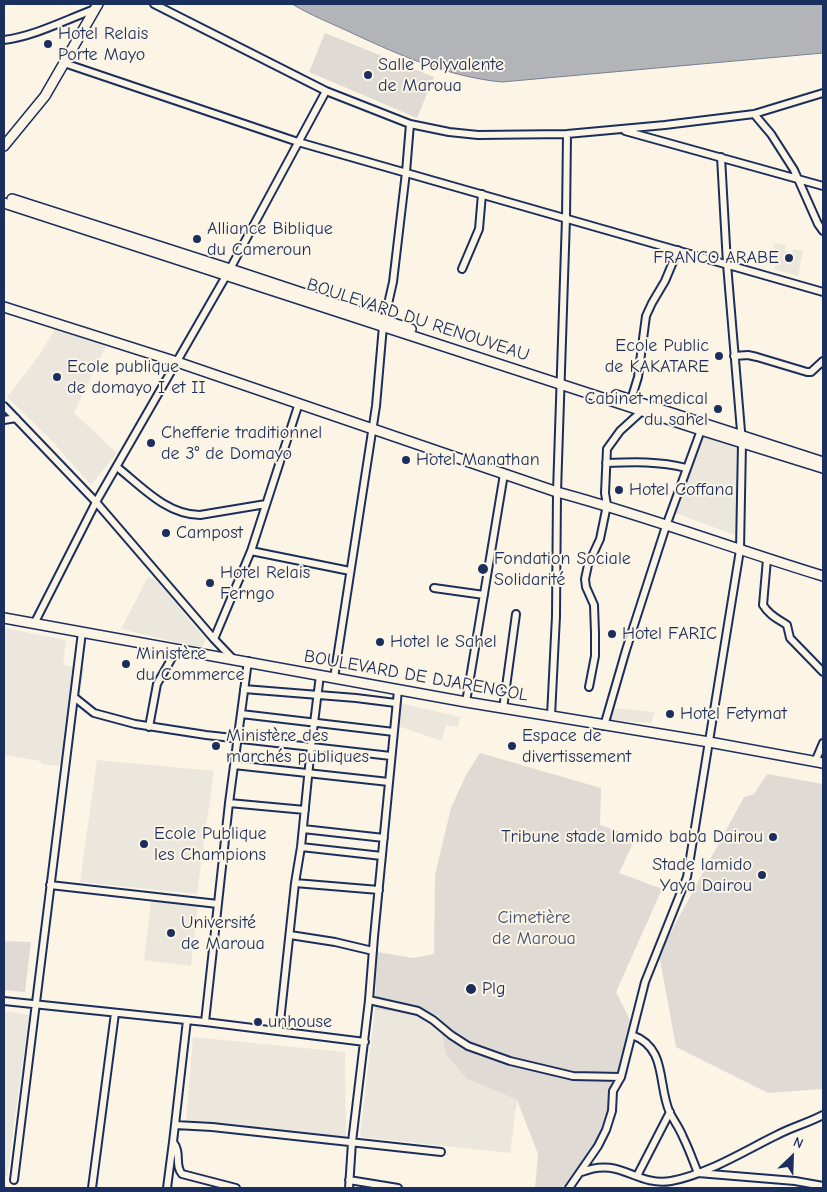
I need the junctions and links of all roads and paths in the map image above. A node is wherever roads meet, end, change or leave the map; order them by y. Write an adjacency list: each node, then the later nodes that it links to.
1 (154, 4): 5 (street)
2 (96, 6): 3 (street); 4 (main road)
3 (4, 40)
4 (64, 63): 11 (street); 12 (main road)
5 (326, 91): 8 (street); 11 (street)
6 (823, 93): 7 (street)
7 (754, 114): 9 (street); 15 (street)
8 (410, 124): 10 (street); 14 (street)
9 (619, 129): 10 (street); 13 (street)
10 (567, 134): 20 (street)
11 (298, 142): 14 (street); 25 (street)
12 (4, 146)
13 (721, 157): 15 (street); 23 (street)
14 (406, 172): 17 (street); 28 (street)
15 (798, 179): 16 (street); 21 (street)
16 (823, 186)
17 (482, 194): 20 (street); 24 (street)
18 (4, 197): 25 (main road, BOULEVARD DU RENOUVEAU)
19 (4, 203): 25 (main road, BOULEVARD DU RENOUVEAU)
20 (566, 218): 22 (street); 32 (street)
21 (823, 231)
22 (678, 250): 23 (street); 33 (street)
23 (727, 264): 26 (street); 29 (street)
24 (462, 269)
25 (228, 272): 28 (main road, BOULEVARD DU RENOUVEAU); 31 (street)
26 (823, 292)
27 (4, 307): 31 (main road)
28 (383, 323): 32 (main road, BOULEVARD DU RENOUVEAU); 39 (street)
29 (734, 356): 30 (street); 41 (street)
30 (823, 361)
31 (177, 362): 34 (main road); 44 (street)
32 (561, 380): 33 (main road, BOULEVARD DU RENOUVEAU); 36 (main road, BOULEVARD DU RENOUVEAU); 48 (street)
33 (631, 400): 41 (main road, BOULEVARD DU RENOUVEAU)
34 (300, 403): 39 (main road); 50 (street)
35 (4, 406): 37 (street)
36 (643, 410): 40 (main road, BOULEVARD DU RENOUVEAU); 43 (street)
37 (16, 418): 38 (street); 49 (street)
38 (4, 420)
39 (372, 428): 47 (main road); 56 (street)
40 (701, 430): 41 (main road, BOULEVARD DU RENOUVEAU); 45 (street)
41 (742, 439): 42 (main road, BOULEVARD DU RENOUVEAU); 46 (main road, BOULEVARD DU RENOUVEAU); 53 (street)
42 (823, 462)
43 (606, 463): 45 (street); 51 (street)
44 (117, 467): 49 (street); 50 (street)
45 (686, 468): 52 (street)
46 (823, 468)
47 (504, 474): 48 (main road); 59 (street)
48 (557, 492): 51 (main road); 80 (street)
49 (96, 502): 62 (street); 64 (street)
50 (266, 504): 54 (street)
51 (608, 505): 52 (main road); 71 (street)
52 (666, 526): 53 (main road); 82 (street)
53 (740, 550): 55 (main road); 86 (street)
54 (251, 551): 56 (street); 64 (street)
55 (767, 559): 57 (main road); 68 (street)
56 (350, 571): 70 (street)
57 (823, 576)
58 (434, 588): 59 (street)
59 (484, 595): 76 (street)
60 (516, 614): 78 (street)
61 (4, 618): 62 (main road, BOULEVARD DE DJARENGOL)
62 (34, 624): 63 (main road, BOULEVARD DE DJARENGOL)
63 (82, 632): 65 (main road, BOULEVARD DE DJARENGOL); 75 (street)
64 (214, 639): 66 (street)
65 (177, 649): 66 (main road, BOULEVARD DE DJARENGOL); 83 (street)
66 (233, 659): 67 (main road, BOULEVARD DE DJARENGOL)
67 (248, 662): 69 (main road, BOULEVARD DE DJARENGOL); 72 (street)
68 (823, 672)
69 (320, 675): 70 (main road, BOULEVARD DE DJARENGOL); 74 (street)
70 (334, 678): 73 (main road, BOULEVARD DE DJARENGOL)
71 (588, 687)
72 (244, 689): 74 (street); 79 (street)
73 (398, 690): 76 (main road, BOULEVARD DE DJARENGOL); 77 (street)
74 (317, 696): 77 (street); 81 (street)
75 (74, 697): 83 (street); 101 (street)
76 (466, 702): 78 (main road, BOULEVARD DE DJARENGOL)
77 (396, 703): 84 (street)
78 (503, 708): 80 (main road, BOULEVARD DE DJARENGOL)
79 (241, 714): 81 (street); 85 (street)
80 (551, 716): 82 (main road, BOULEVARD DE DJARENGOL)
81 (314, 722): 84 (street); 88 (street)
82 (604, 726): 86 (main road, BOULEVARD DE DJARENGOL)
83 (150, 727): 85 (street)
84 (394, 732): 89 (street)
85 (238, 738): 88 (street); 91 (street)
86 (709, 742): 90 (main road, BOULEVARD DE DJARENGOL); 113 (street)
87 (823, 743): 90 (street)
88 (311, 747): 89 (street); 92 (street)
89 (391, 756): 93 (street)
90 (819, 763)
91 (234, 765): 92 (street); 94 (street)
92 (308, 772): 93 (street); 95 (street)
93 (389, 782): 97 (street)
94 (229, 803): 95 (street); 103 (street)
95 (305, 810): 96 (street)
96 (303, 829): 97 (street); 98 (street)
97 (384, 838): 99 (street)
98 (301, 847): 99 (street); 100 (street)
99 (382, 856): 102 (street)
100 (295, 883): 102 (street); 104 (street)
101 (50, 885): 103 (street); 108 (street)
102 (379, 890): 105 (street)
103 (218, 904): 111 (street)
104 (290, 935): 105 (street); 112 (street)
105 (373, 951): 106 (street)
106 (369, 1000): 114 (street); 115 (street)
107 (4, 1001): 108 (street)
108 (35, 1004): 109 (street); 125 (street)
109 (115, 1013): 110 (street); 128 (street)
110 (187, 1020): 111 (street); 118 (street)
111 (205, 1022): 112 (street)
112 (279, 1031): 114 (street)
113 (632, 1035): 115 (street); 116 (street)
114 (365, 1042): 120 (street)
115 (621, 1077): 122 (street)
116 (670, 1112): 123 (street); 124 (street)
117 (823, 1115): 123 (street)
118 (175, 1125): 119 (street); 120 (street)
119 (173, 1142): 129 (street); 130 (street)
120 (352, 1142): 121 (street); 126 (street)
121 (441, 1152)
122 (581, 1173): 124 (street); 133 (street)
123 (698, 1173): 124 (street); 127 (street)
124 (637, 1176)
125 (14, 1180)
126 (349, 1180): 131 (street); 132 (street)
127 (823, 1186)
128 (92, 1188)
129 (167, 1188)
130 (236, 1188)
131 (349, 1188)
132 (398, 1188)
133 (569, 1188)

